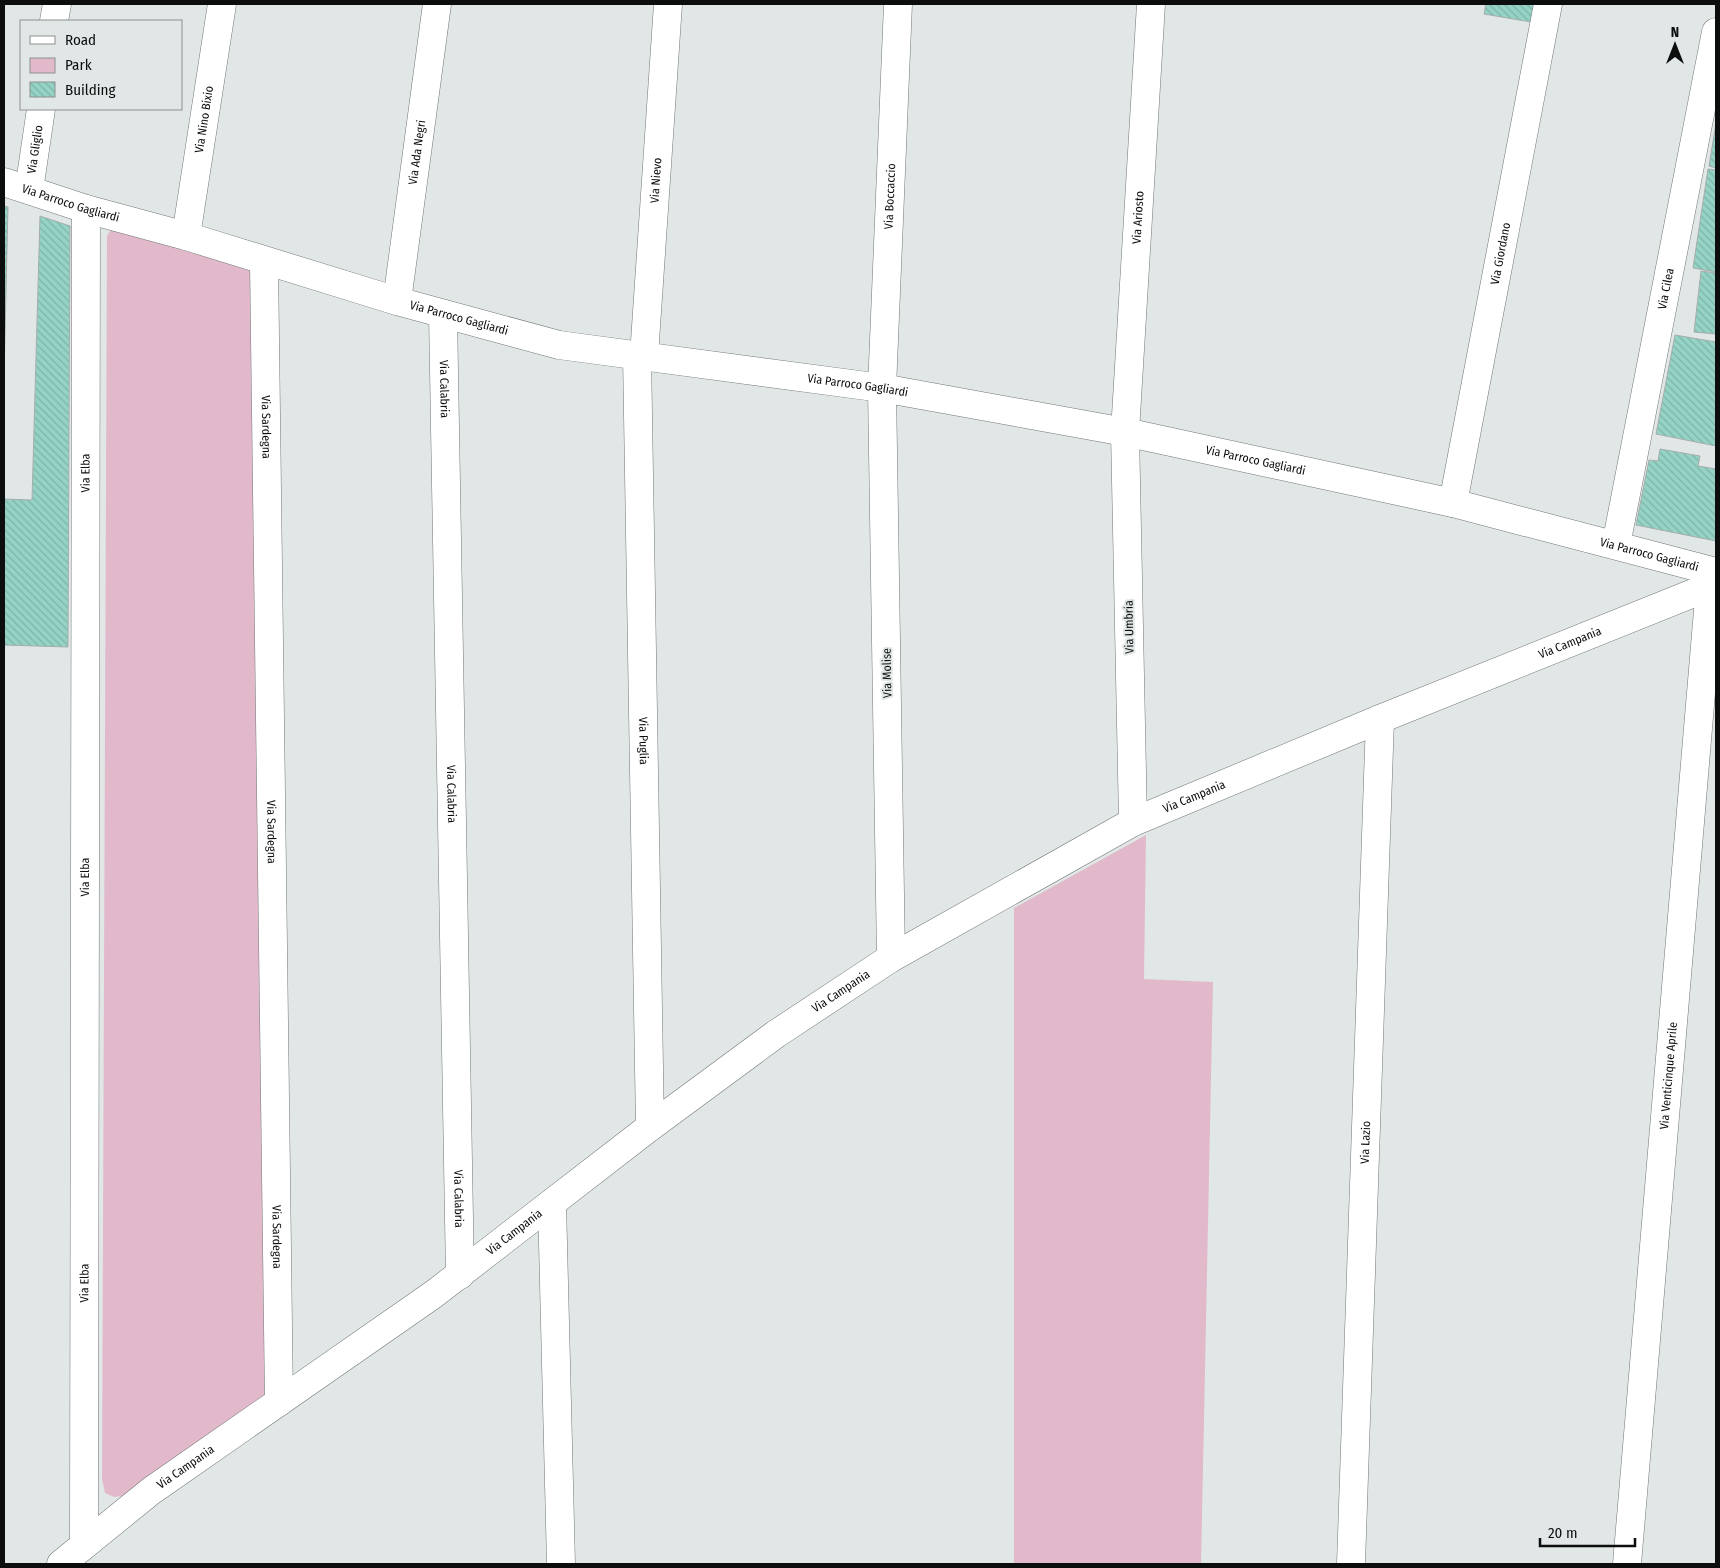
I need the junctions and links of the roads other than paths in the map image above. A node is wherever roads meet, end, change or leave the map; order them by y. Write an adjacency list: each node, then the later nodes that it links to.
1 (57, 4): 8 (street)
2 (222, 4): 13 (street, Via Nino Bixio)
3 (437, 4): 15 (street, Via Ada Negri)
4 (668, 4): 17 (street, Via Nievo)
5 (898, 4): 18 (street, Via Boccaccio)
6 (1151, 4): 19 (street, Via Ariosto)
7 (1548, 4): 20 (street, Via Giordano)
8 (54, 20)
9 (1716, 32): 21 (street, Via Cilea)
10 (41, 110): 11 (street, Via Gliglio)
11 (16, 186): 12 (street, Via Parroco Gagliardi)
12 (86, 209): 13 (street, Via Parroco Gagliardi); 30 (street, Via Elba)
13 (186, 236): 14 (street, Via Parroco Gagliardi)
14 (264, 262): 15 (street, Via Parroco Gagliardi); 29 (street, Via Sardegna)
15 (397, 301): 16 (street, Via Parroco Gagliardi)
16 (443, 314): 17 (street, Via Parroco Gagliardi); 28 (street, Via Calabria)
17 (640, 356): 18 (street, Via Parroco Gagliardi); 26 (street, Via Puglia)
18 (882, 388): 19 (street, Via Parroco Gagliardi); 25 (street, Via Molise)
19 (1125, 432): 20 (street, Via Parroco Gagliardi); 24 (street, Via Umbria)
20 (1454, 503): 21 (street, Via Parroco Gagliardi)
21 (1616, 545): 22 (street, Via Parroco Gagliardi)
22 (1714, 581): 23 (street, Via Campania); 34 (street, Via Venticinque Aprile)
23 (1380, 719): 24 (street, Via Campania); 33 (street, Via Lazio)
24 (1133, 822): 25 (street, Via Campania)
25 (891, 958): 26 (street, Via Campania)
26 (650, 1127): 27 (street, Via Campania)
27 (552, 1203): 28 (street, Via Campania); 32 (street)
28 (460, 1275): 29 (street, Via Campania)
29 (279, 1402): 30 (street, Via Campania)
30 (84, 1545): 31 (street, Via Campania)
31 (61, 1564)
32 (561, 1564)
33 (1352, 1564)
34 (1627, 1564)

